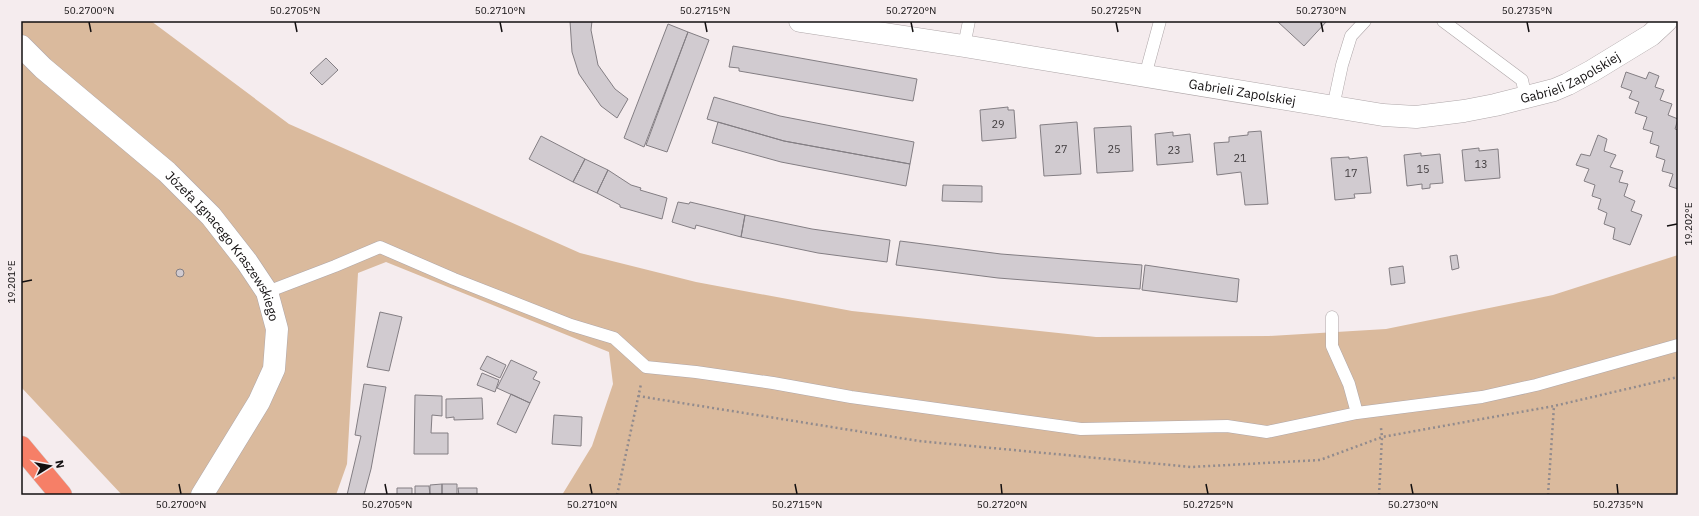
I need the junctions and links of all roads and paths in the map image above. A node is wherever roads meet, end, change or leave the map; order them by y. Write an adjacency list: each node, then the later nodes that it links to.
1 (800, 21): 8 (street, Gabrieli Zapolskiej)
2 (969, 21): 8 (lane)
3 (1160, 21): 9 (lane)
4 (1366, 21): 11 (lane)
5 (1443, 21): 10 (lane)
6 (1666, 21): 10 (street, Gabrieli Zapolskiej)
7 (21, 46): 12 (street, Józefa Ignacego Kraszewskiego)
8 (964, 46): 9 (street, Gabrieli Zapolskiej)
9 (1145, 76): 11 (street, Gabrieli Zapolskiej)
10 (1526, 98): 11 (street, Gabrieli Zapolskiej)
11 (1333, 107)
12 (267, 292): 15 (lane); 21 (street, Józefa Ignacego Kraszewskiego)
13 (1332, 317): 18 (lane)
14 (1678, 345): 17 (lane)
15 (646, 367): 18 (lane); 22 (path)
16 (1554, 406): 24 (path)
17 (1380, 410): 18 (lane); 23 (path)
18 (1357, 414)
19 (21, 447): 20 (highway)
20 (61, 495)
21 (202, 495)
22 (618, 495)
23 (1379, 495)
24 (1548, 495)

